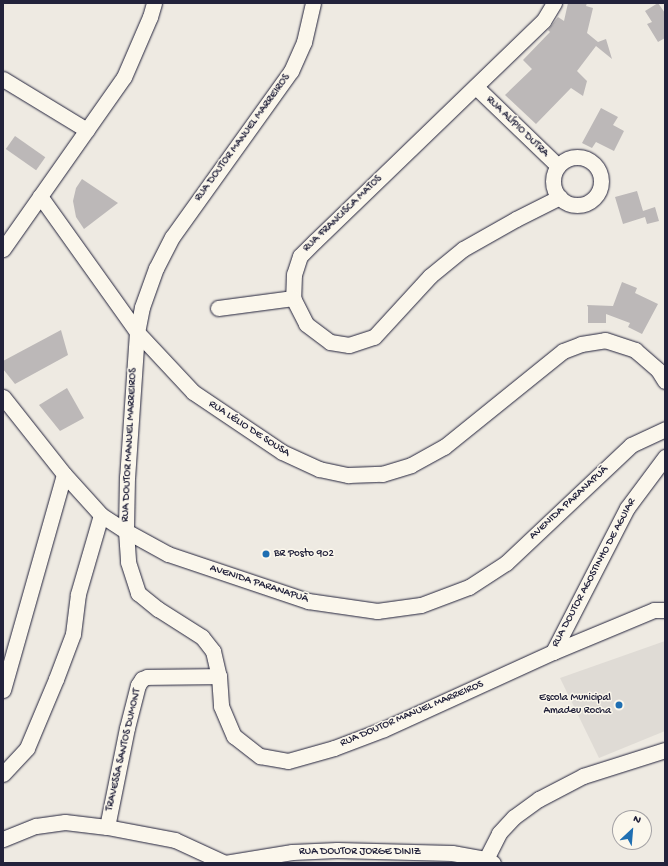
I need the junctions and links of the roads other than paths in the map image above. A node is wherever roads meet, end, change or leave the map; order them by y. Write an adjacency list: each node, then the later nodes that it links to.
1 (154, 3): 6 (street)
2 (313, 3): 13 (street, RUA DOUTOR MANUEL MARREIROS)
3 (554, 3): 5 (street, RUA FRANCISCA MATOS)
4 (3, 79): 6 (street)
5 (476, 87): 7 (street, RUA ALÍPIO DUTRA); 11 (street, RUA FRANCISCA MATOS)
6 (87, 130): 8 (street)
7 (558, 166): 9 (street); 9 (street)
8 (40, 196): 10 (street); 13 (street, RUA LÉLIO DE SOUSA)
9 (560, 197): 11 (street, RUA FRANCISCA MATOS)
10 (3, 250)
11 (293, 298): 12 (street)
12 (218, 308)
13 (136, 332): 14 (street, RUA LÉLIO DE SOUSA); 20 (street, RUA DOUTOR MANUEL MARREIROS)
14 (665, 381)
15 (3, 397): 18 (street, AVENIDA PARANAPUÃ)
16 (665, 428): 20 (street, AVENIDA PARANAPUÃ)
17 (665, 457): 22 (street, RUA DOUTOR AGOSTINHO DE AGUIAR)
18 (64, 474): 19 (street, AVENIDA PARANAPUÃ); 24 (street)
19 (101, 514): 20 (street, AVENIDA PARANAPUÃ); 26 (street)
20 (126, 531): 23 (street, RUA DOUTOR MANUEL MARREIROS)
21 (665, 610): 22 (street, RUA DOUTOR MANUEL MARREIROS)
22 (552, 652): 23 (street, RUA DOUTOR MANUEL MARREIROS)
23 (219, 676): 27 (street, TRAVESSA SANTOS DUMONT)
24 (3, 690)
25 (665, 750): 30 (street)
26 (3, 774)
27 (107, 828): 28 (street, RUA DOUTOR JORGE DINIZ); 31 (street, RUA DOUTOR JORGE DINIZ)
28 (3, 839)
29 (295, 858): 30 (street, RUA DOUTOR JORGE DINIZ); 31 (street, RUA DOUTOR JORGE DINIZ)
30 (490, 861)
31 (225, 863)

